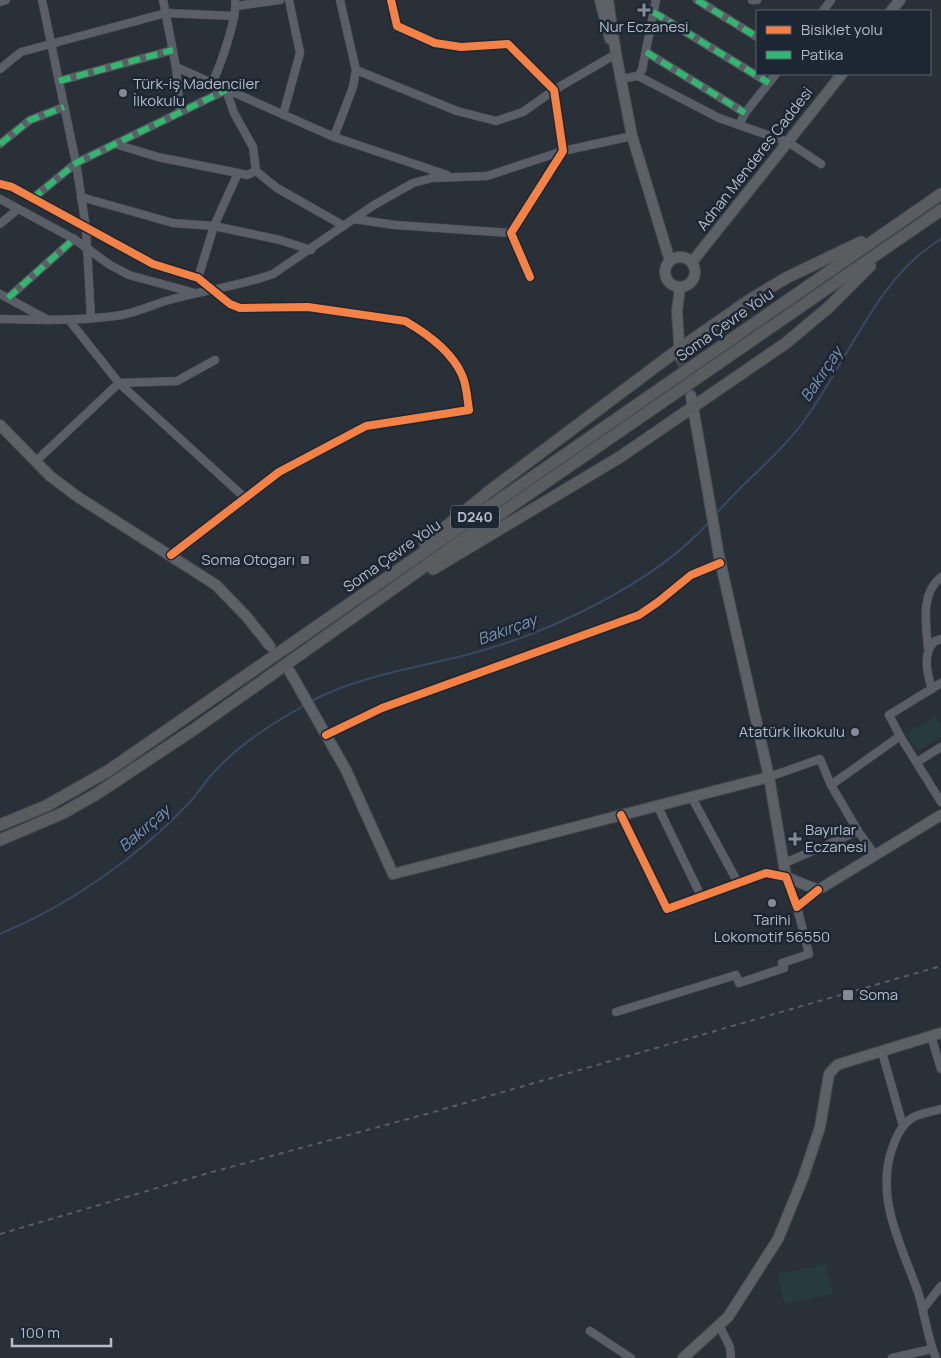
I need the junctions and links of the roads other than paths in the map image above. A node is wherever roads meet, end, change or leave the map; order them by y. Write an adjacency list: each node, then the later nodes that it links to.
1 (6, 0): 15 (street)
2 (42, 0): 22 (street)
3 (162, 0): 19 (street)
4 (280, 0): 16 (street)
5 (289, 0): 41 (street)
6 (340, 0): 28 (street)
7 (392, 0): 37 (street)
8 (600, 0): 25 (main road)
9 (608, 0): 25 (main road)
10 (656, 0): 18 (street)
11 (697, 0): 21 (street)
12 (752, 0): 13 (street)
13 (757, 0)
14 (900, 0): 17 (main road)
15 (0, 2)
16 (236, 3): 20 (street)
17 (892, 10)
18 (653, 12): 24 (street); 35 (street)
19 (166, 13): 20 (street); 22 (street); 23 (street)
20 (234, 16): 34 (street)
21 (756, 36)
22 (51, 43): 27 (street); 33 (street)
23 (173, 50): 26 (street); 33 (street)
24 (646, 52): 31 (street); 40 (street)
25 (616, 54): 32 (main road); 37 (street)
26 (176, 67): 34 (street); 39 (street)
27 (0, 69)
28 (356, 70): 37 (street); 44 (street)
29 (775, 75): 35 (street)
30 (841, 75): 45 (main road, Adnan Menderes Caddesi)
31 (638, 76): 32 (street); 42 (street)
32 (620, 79): 43 (main road)
33 (59, 81): 38 (street)
34 (212, 83): 36 (street)
35 (769, 83): 40 (street)
36 (226, 90): 39 (street); 41 (street); 51 (street)
37 (554, 90): 48 (street)
38 (64, 107): 46 (street); 49 (street)
39 (180, 111): 47 (street)
40 (745, 113): 42 (street)
41 (283, 115): 44 (street)
42 (739, 126): 45 (street)
43 (632, 136): 48 (street); 72 (main road)
44 (334, 137): 53 (street)
45 (788, 142): 50 (street); 73 (main road, Adnan Menderes Caddesi)
46 (0, 144)
47 (115, 144): 49 (street); 52 (street)
48 (563, 151): 53 (street); 67 (street)
49 (76, 163): 56 (street); 58 (street)
50 (822, 164)
51 (256, 171): 52 (street); 65 (street)
52 (238, 173): 64 (street)
53 (452, 177): 62 (street)
54 (0, 184): 58 (street)
55 (941, 194): 60 (highway, Soma Çevre Yolu / D240)
56 (81, 197): 64 (street); 66 (street)
57 (0, 199): 59 (street)
58 (32, 199): 66 (street)
59 (18, 209): 63 (street); 69 (street)
60 (919, 209): 85 (highway); 95 (highway, Soma Çevre Yolu / D240)
61 (941, 210): 68 (highway, Soma Çevre Yolu / D240)
62 (354, 219): 65 (street); 67 (street)
63 (0, 224)
64 (214, 226): 71 (street); 75 (street)
65 (344, 226): 71 (street)
66 (86, 228): 70 (street); 75 (street)
67 (511, 233): 74 (street)
68 (907, 233): 88 (highway); 96 (highway, Soma Çevre Yolu / D240)
69 (74, 239): 70 (street); 80 (street)
70 (89, 249): 79 (street); 82 (street)
71 (311, 250): 77 (street)
72 (670, 261): 73 (main road); 76 (main road)
73 (692, 262): 76 (main road)
74 (530, 277)
75 (198, 278): 77 (street)
76 (680, 287): 85 (main road)
77 (213, 290): 79 (street); 91 (street)
78 (0, 294): 80 (street)
79 (196, 294): 82 (street)
80 (8, 298): 83 (street)
81 (0, 318): 83 (street)
82 (91, 318): 84 (street)
83 (48, 320): 84 (street)
84 (69, 320): 87 (street)
85 (679, 353): 95 (highway)
86 (215, 360): 87 (street)
87 (119, 383): 90 (street); 91 (street)
88 (692, 401): 93 (main road); 96 (highway)
89 (0, 425): 90 (main road)
90 (36, 461): 92 (main road)
91 (244, 497): 92 (street)
92 (170, 555): 98 (main road)
93 (719, 559): 103 (street); 107 (main road)
94 (941, 577): 99 (street)
95 (360, 597): 114 (highway, Soma Çevre Yolu / D240)
96 (369, 607): 116 (highway, Soma Çevre Yolu / D240)
97 (941, 639): 99 (street)
98 (270, 646)
99 (928, 648): 102 (street)
100 (292, 676): 103 (main road)
101 (941, 683): 102 (street)
102 (932, 689): 104 (street)
103 (326, 734): 112 (main road)
104 (900, 736): 106 (street); 108 (street)
105 (941, 747): 106 (street)
106 (917, 762): 110 (street)
107 (769, 778): 108 (street); 109 (main road); 118 (main road)
108 (831, 785): 115 (street)
109 (692, 796): 111 (main road); 120 (street)
110 (941, 802)
111 (658, 806): 112 (main road); 122 (street)
112 (621, 815): 122 (street)
113 (941, 815): 117 (main road)
114 (0, 825)
115 (858, 831): 117 (street); 118 (street)
116 (0, 840)
117 (875, 855): 121 (main road)
118 (785, 864): 119 (main road)
119 (786, 877): 120 (street); 121 (main road); 123 (street)
120 (738, 883): 122 (street)
121 (818, 890): 123 (street)
122 (702, 896)
123 (797, 907): 124 (street)
124 (616, 1012)
125 (941, 1033): 126 (main road)
126 (931, 1036): 127 (main road); 128 (street)
127 (882, 1052): 130 (street); 133 (main road)
128 (941, 1070)
129 (941, 1109): 130 (street)
130 (904, 1126): 132 (street)
131 (941, 1286): 132 (street)
132 (923, 1309): 135 (street)
133 (719, 1324): 137 (main road); 138 (street)
134 (590, 1331): 136 (street)
135 (932, 1349): 139 (street); 140 (street)
136 (631, 1358)
137 (683, 1358)
138 (731, 1358)
139 (892, 1358)
140 (936, 1358)

